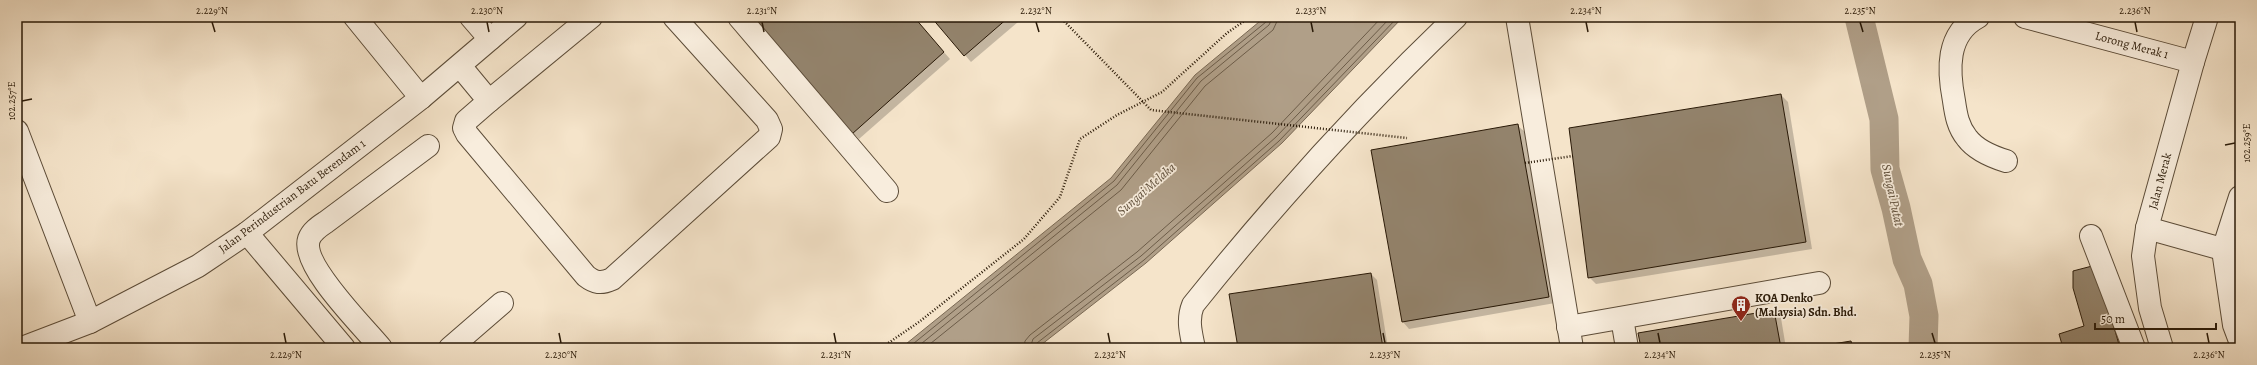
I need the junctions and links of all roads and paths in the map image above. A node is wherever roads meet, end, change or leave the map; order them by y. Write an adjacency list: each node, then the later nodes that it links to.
1 (355, 17): 17 (street)
2 (471, 17): 14 (street)
3 (516, 17): 14 (street, Jalan Perindustrian Batu Berendam 1)
4 (591, 17): 18 (street)
5 (674, 17): 18 (street)
6 (739, 17): 25 (street)
7 (1060, 17): 20 (path, bridge)
8 (1250, 17): 41 (path)
9 (1456, 17): 42 (street)
10 (1518, 17): 35 (street)
11 (1978, 17): 23 (street)
12 (2025, 17): 15 (street, Lorong Merak 1)
13 (2207, 17): 15 (street, Jalan Merak)
14 (490, 39): 16 (street, Jalan Perindustrian Batu Berendam 1)
15 (2193, 62): 27 (street, Jalan Merak)
16 (460, 66): 17 (street, Jalan Perindustrian Batu Berendam 1); 18 (street)
17 (421, 98): 28 (street, Jalan Perindustrian Batu Berendam 1)
18 (489, 101)
19 (17, 131): 34 (street)
20 (1407, 138)
21 (428, 146): 39 (street)
22 (1574, 156): 24 (path, bridge)
23 (2006, 161)
24 (1525, 163)
25 (887, 191)
26 (2240, 197): 30 (street)
27 (2147, 228): 30 (street); 45 (street, Jalan Merak)
28 (247, 233): 34 (street, Jalan Perindustrian Batu Berendam 1); 38 (street)
29 (2092, 236): 44 (street)
30 (2232, 252): 36 (street)
31 (1819, 283): 33 (street)
32 (502, 303): 40 (street)
33 (1622, 318): 35 (street); 43 (street)
34 (90, 322): 37 (street, Jalan Perindustrian Batu Berendam 1)
35 (1570, 338)
36 (2240, 341)
37 (22, 348)
38 (344, 348)
39 (381, 348)
40 (450, 348)
41 (881, 348)
42 (1194, 348)
43 (1628, 348)
44 (2134, 348)
45 (2162, 348)

